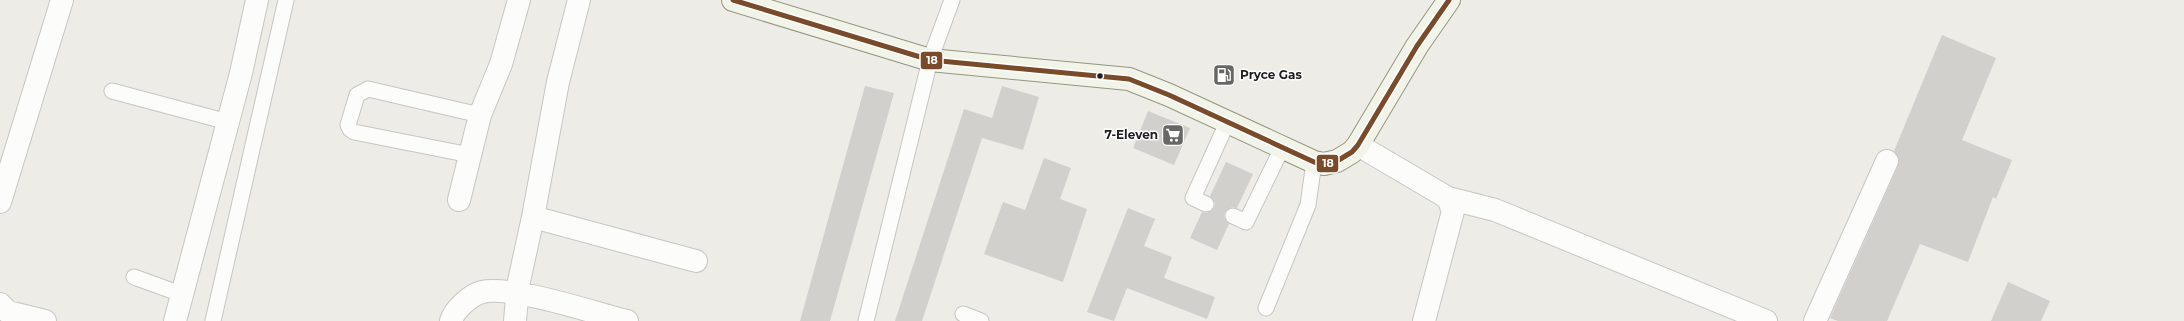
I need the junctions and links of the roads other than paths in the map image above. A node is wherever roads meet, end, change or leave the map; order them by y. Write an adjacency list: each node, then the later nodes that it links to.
1 (62, 0): 21 (street)
2 (257, 0): 12 (street)
3 (286, 0): 34 (lane)
4 (519, 0): 11 (street)
5 (579, 0): 24 (street)
6 (733, 0): 9 (main road)
7 (952, 0): 9 (lane)
8 (1446, 5): 14 (main road)
9 (930, 60): 13 (main road); 38 (lane)
10 (112, 91): 12 (lane)
11 (480, 115): 16 (street); 16 (lane)
12 (228, 122): 28 (street)
13 (1227, 123): 15 (main road); 22 (lane)
14 (1358, 145): 18 (main road); 19 (street)
15 (1282, 148): 18 (main road); 23 (lane)
16 (470, 155): 20 (street)
17 (1887, 161): 42 (street)
18 (1314, 162): 29 (lane)
19 (1448, 198): 40 (street); 41 (street)
20 (459, 200)
21 (0, 202)
22 (1206, 204)
23 (1233, 216)
24 (533, 217): 25 (street); 27 (street)
25 (696, 261)
26 (134, 277): 28 (lane)
27 (517, 293): 35 (street); 36 (street); 37 (street)
28 (181, 294): 33 (street)
29 (1266, 308)
30 (5, 313): 32 (street)
31 (963, 314): 39 (lane)
32 (44, 321)
33 (175, 321)
34 (214, 321)
35 (451, 321)
36 (515, 321)
37 (626, 321)
38 (866, 321)
39 (981, 321)
40 (1424, 321)
41 (1766, 321)
42 (1815, 321)

